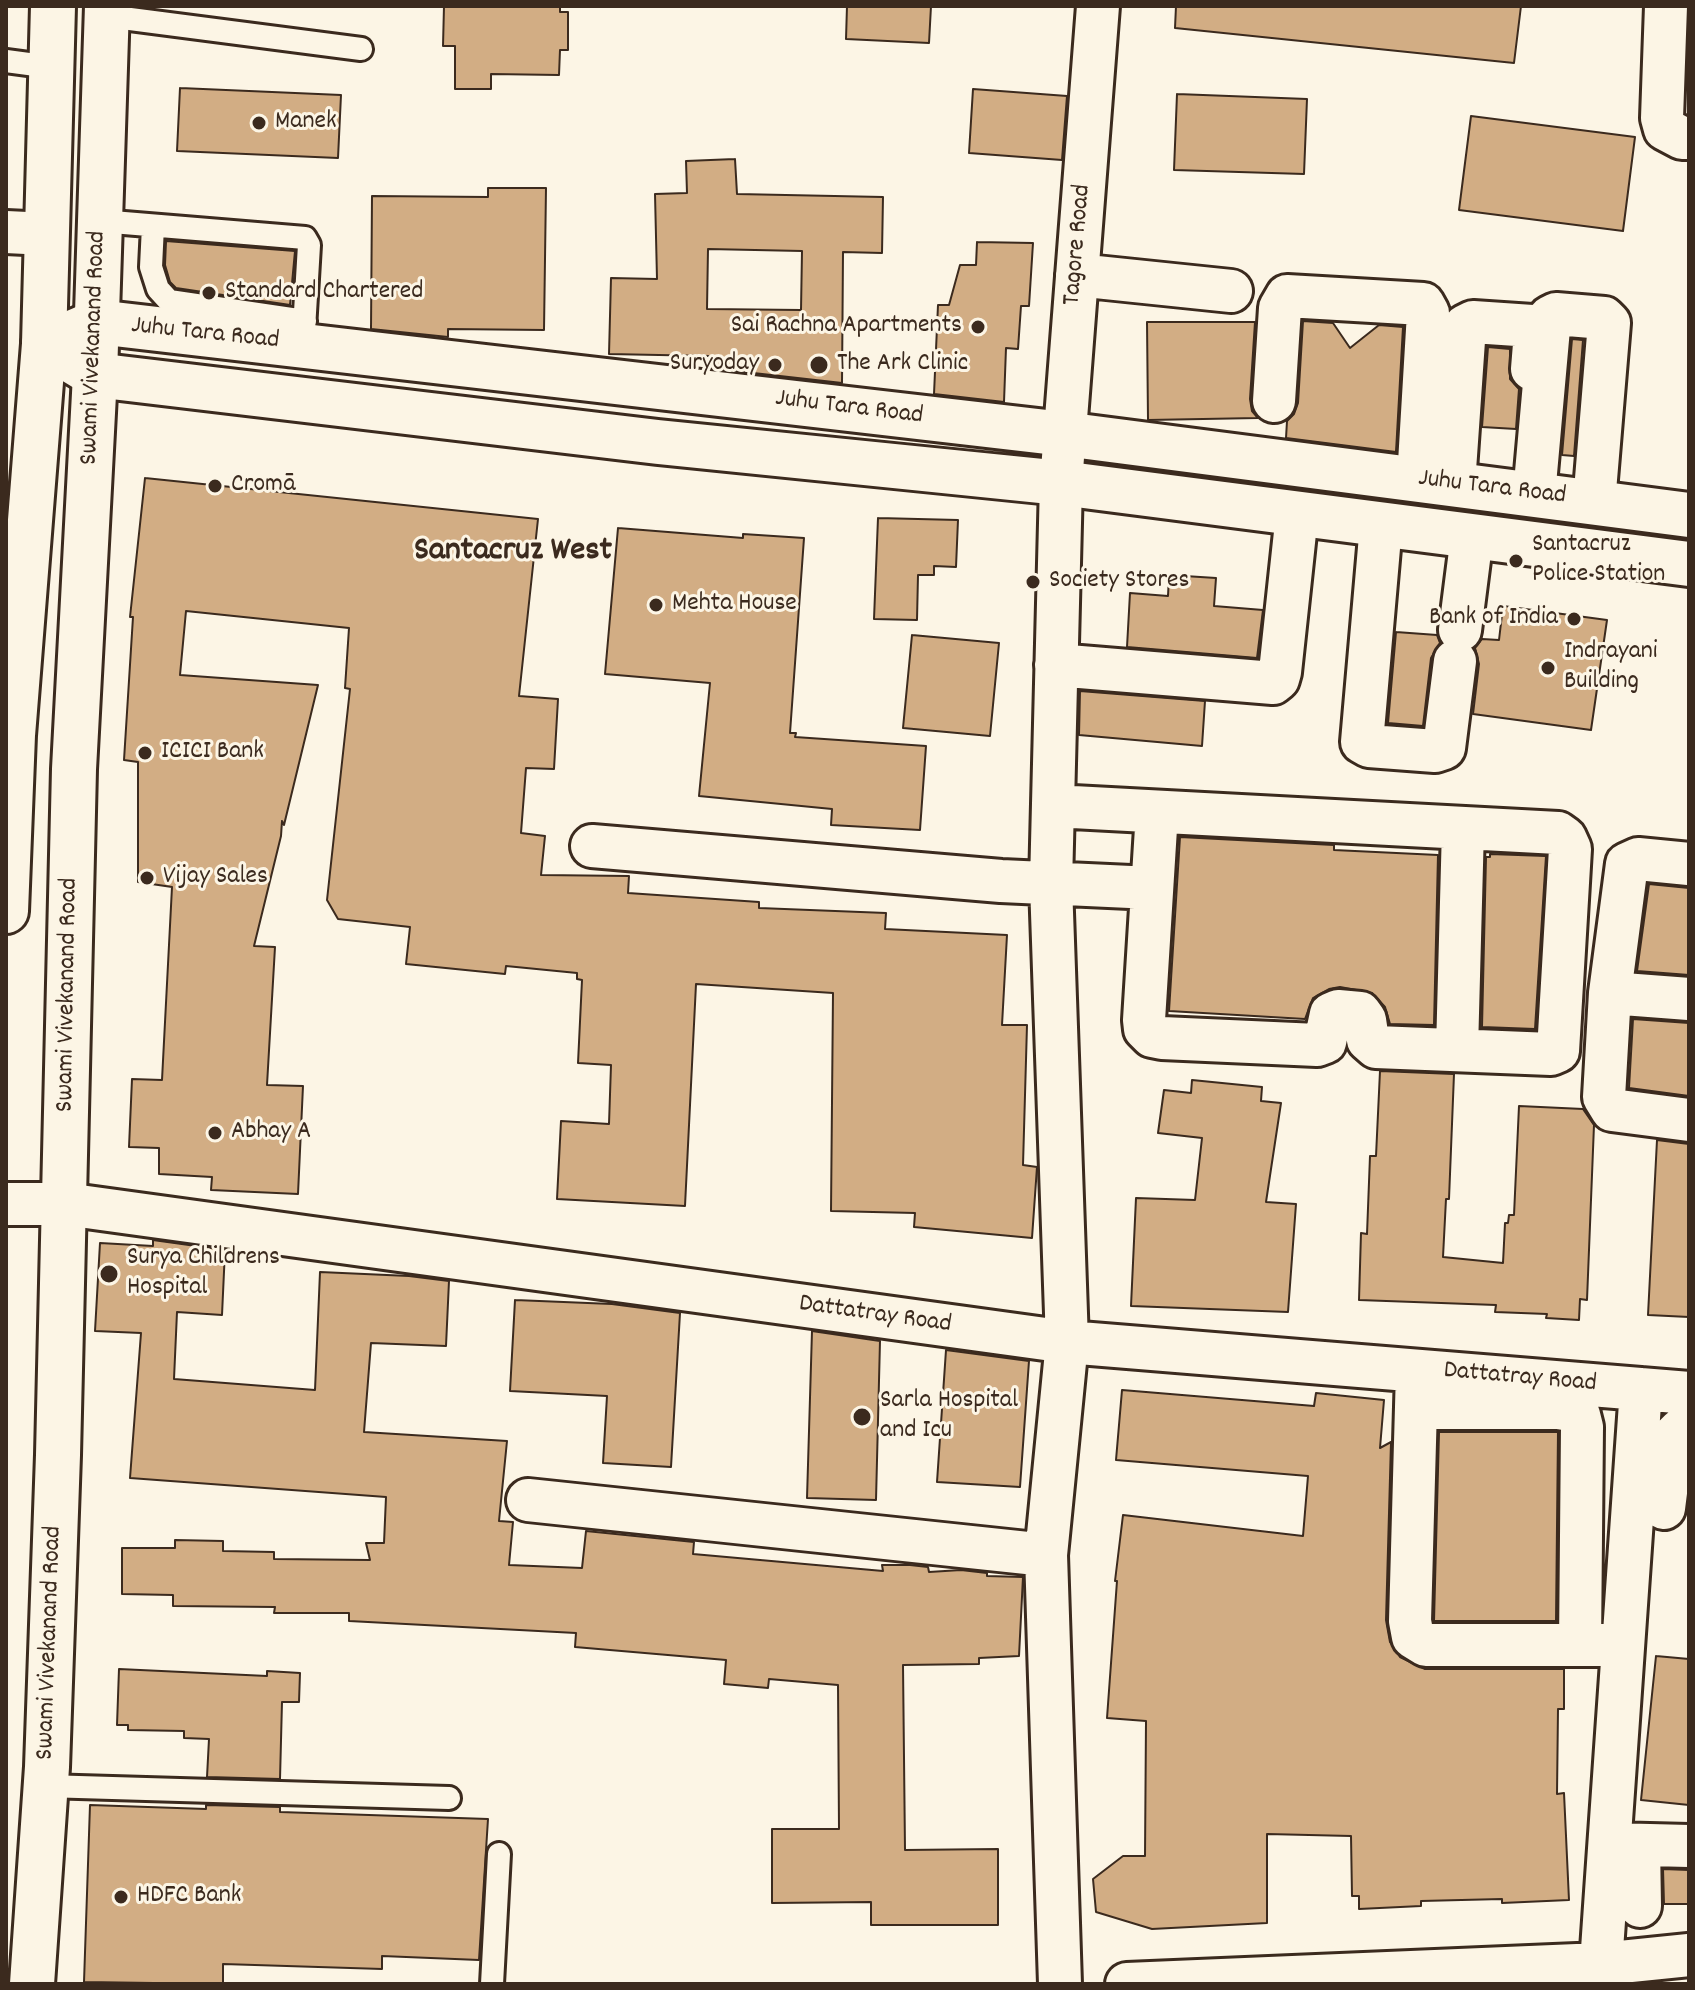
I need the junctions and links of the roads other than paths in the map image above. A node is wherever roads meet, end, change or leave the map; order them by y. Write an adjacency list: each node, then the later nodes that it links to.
1 (53, 6): 7 (main road, Swami Vivekanand Road)
2 (1098, 6): 12 (street, Tagore Road)
3 (1666, 6): 8 (street)
4 (107, 11): 5 (lane); 9 (main road, Swami Vivekanand Road)
5 (361, 49)
6 (6, 61): 7 (lane)
7 (51, 67): 11 (main road, Swami Vivekanand Road)
8 (1689, 138)
9 (100, 221): 10 (lane); 14 (main road, Swami Vivekanand Road)
10 (153, 226): 15 (lane); 15 (lane)
11 (27, 233): 16 (main road, Swami Vivekanand Road)
12 (1077, 275): 13 (street); 20 (street, Tagore Road)
13 (1231, 291)
14 (97, 322): 15 (main road, Juhu Tara Road); 16 (main road, Juhu Tara Road); 17 (main road, Swami Vivekanand Road)
15 (304, 334): 18 (main road, Juhu Tara Road)
16 (44, 344): 17 (main road, Juhu Tara Road); 32 (main road, Swami Vivekanand Road)
17 (95, 375): 21 (main road, Juhu Tara Road); 46 (main road, Swami Vivekanand Road)
18 (611, 381): 20 (main road, Juhu Tara Road); 21 (main road)
19 (1273, 429): 20 (main road, Juhu Tara Road); 22 (main road, Juhu Tara Road); 22 (street)
20 (1064, 434): 23 (street, Tagore Road)
21 (606, 435): 23 (main road, Juhu Tara Road)
22 (1436, 482): 24 (main road, Juhu Tara Road); 24 (street)
23 (1061, 483): 26 (main road, Juhu Tara Road); 31 (street, Tagore Road)
24 (1529, 494): 25 (main road, Juhu Tara Road); 25 (street)
25 (1594, 503): 27 (main road, Juhu Tara Road)
26 (1297, 514): 28 (main road, Juhu Tara Road); 31 (street)
27 (1689, 515)
28 (1381, 525): 29 (main road, Juhu Tara Road); 29 (street)
29 (1472, 536): 30 (main road, Juhu Tara Road)
30 (1689, 564)
31 (1056, 665): 33 (street, Tagore Road)
32 (9, 735): 40 (main road, Swami Vivekanand Road)
33 (1054, 806): 34 (street); 38 (street, Tagore Road)
34 (1157, 812): 35 (street); 39 (street)
35 (1463, 828): 43 (street); 43 (street)
36 (592, 846): 38 (street)
37 (1689, 864): 41 (street)
38 (1051, 884): 39 (street); 47 (street, Tagore Road)
39 (1152, 888): 43 (street)
40 (6, 911)
41 (1610, 993): 42 (street); 44 (street)
42 (1689, 999)
43 (1457, 1050)
44 (1689, 1120)
45 (6, 1204): 46 (street, Dattatray Road)
46 (65, 1204): 47 (street, Dattatray Road); 57 (main road, Swami Vivekanand Road)
47 (1067, 1342): 49 (street, Dattatray Road); 54 (street, Tagore Road)
48 (1641, 1389): 49 (street, Dattatray Road); 50 (street, Dattatray Road); 53 (street)
49 (1417, 1390): 55 (street); 55 (street)
50 (1689, 1393)
51 (1689, 1431): 53 (street)
52 (528, 1500): 54 (street)
53 (1662, 1508): 56 (street)
54 (1046, 1555): 68 (street, Tagore Road)
55 (1580, 1645): 56 (street)
56 (1623, 1645): 59 (street)
57 (45, 1786): 58 (lane); 66 (main road, Swami Vivekanand Road)
58 (449, 1798)
59 (1624, 1844): 60 (street); 62 (street); 64 (street)
60 (1689, 1846)
61 (499, 1854): 67 (lane)
62 (1640, 1906)
63 (1689, 1955): 64 (street)
64 (1601, 1964): 65 (street)
65 (1152, 1983)
66 (32, 1984)
67 (492, 1984)
68 (1060, 1984)

